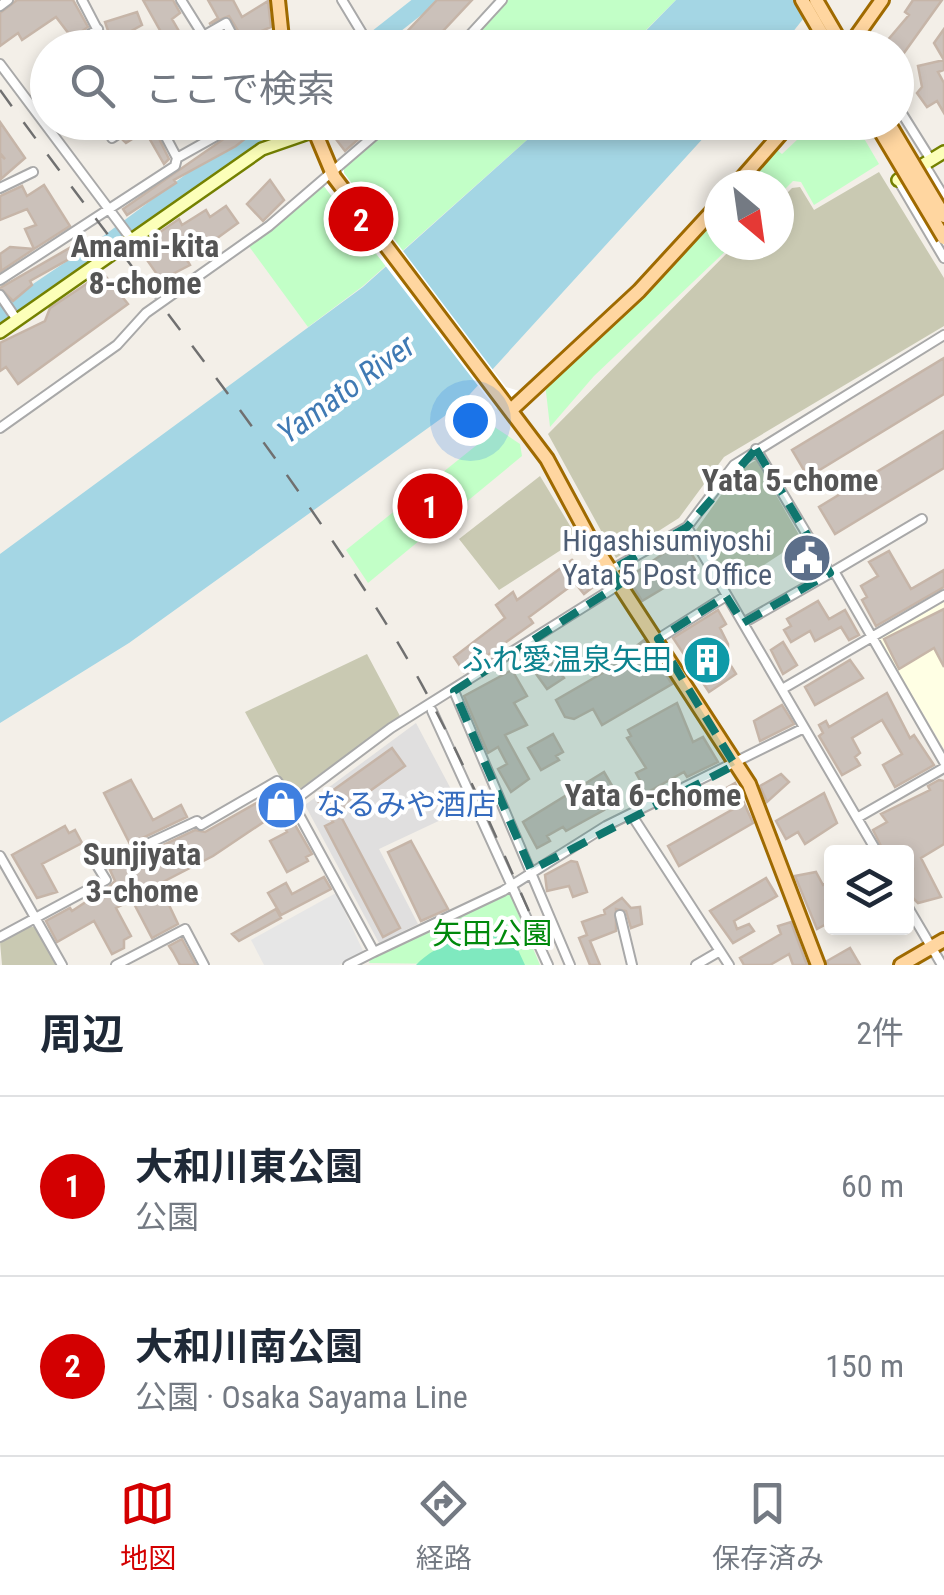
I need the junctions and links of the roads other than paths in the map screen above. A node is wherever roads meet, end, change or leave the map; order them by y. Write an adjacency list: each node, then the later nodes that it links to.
1 (8, 0): 10 (street)
2 (82, 0): 11 (street)
3 (181, 0): 12 (street)
4 (278, 0): 13 (main road)
5 (342, 0): 14 (street)
6 (502, 0): 15 (street)
7 (802, 0): 16 (main road)
8 (816, 0): 17 (main road)
9 (882, 0): 18 (main road)
10 (0, 6)
11 (98, 29)
12 (202, 30)
13 (282, 30)
14 (360, 30)
15 (474, 30)
16 (827, 30)
17 (832, 30)
18 (855, 30)
19 (0, 64): 20 (street)
20 (30, 103)
21 (914, 137): 33 (street)
22 (58, 140): 40 (street)
23 (168, 140): 32 (street)
24 (210, 140): 32 (street)
25 (282, 140): 43 (street)
26 (318, 140): 36 (main road)
27 (368, 140): 36 (street)
28 (775, 140): 34 (main road)
29 (886, 140): 44 (main road, bridge)
30 (899, 140): 41 (main road, bridge)
31 (944, 152): 33 (street)
32 (177, 158): 40 (street)
33 (928, 162): 37 (street); 39 (street)
34 (749, 170)
35 (33, 172): 38 (street)
36 (332, 174): 51 (main road); 52 (street)
37 (898, 180): 45 (street)
38 (0, 188)
39 (944, 197)
40 (110, 207): 43 (street); 46 (street)
41 (944, 216)
42 (704, 220): 51 (main road)
43 (131, 237): 48 (street)
44 (944, 238)
45 (944, 258)
46 (0, 280)
47 (0, 295): 48 (street)
48 (15, 318): 49 (street)
49 (0, 332)
50 (944, 336): 53 (street)
51 (508, 406): 56 (main road)
52 (0, 428)
53 (756, 449): 55 (street); 57 (street)
54 (922, 519): 57 (street)
55 (687, 526): 56 (street); 60 (street)
56 (611, 570): 58 (main road)
57 (832, 572): 61 (street); 62 (street)
58 (620, 584): 63 (main road); 65 (street)
59 (944, 595): 62 (street)
60 (726, 596): 61 (street); 63 (street)
61 (743, 623): 64 (street)
62 (870, 638): 64 (street); 69 (street)
63 (658, 639): 68 (main road)
64 (784, 688): 67 (street)
65 (454, 691): 70 (street); 75 (street)
66 (432, 711): 76 (street)
67 (802, 729): 68 (street); 72 (street)
68 (735, 765): 71 (street); 94 (main road)
69 (944, 765): 72 (street)
70 (292, 802): 79 (street); 83 (street)
71 (631, 814): 75 (street); 82 (street)
72 (856, 818): 73 (street)
73 (872, 845)
74 (0, 856): 79 (street)
75 (531, 870): 76 (street); 90 (street)
76 (514, 884): 83 (street); 89 (street)
77 (914, 914): 81 (street)
78 (620, 916): 91 (street)
79 (36, 917): 80 (street); 85 (street)
80 (0, 938)
81 (938, 944): 95 (main road); 96 (street)
82 (720, 951): 92 (street); 93 (street)
83 (374, 952): 84 (street)
84 (365, 962): 88 (street)
85 (62, 965)
86 (116, 965): 87 (street)
87 (204, 965)
88 (348, 965)
89 (548, 965)
90 (570, 965)
91 (632, 965)
92 (696, 965)
93 (729, 965)
94 (818, 965)
95 (901, 965)
96 (942, 965)

